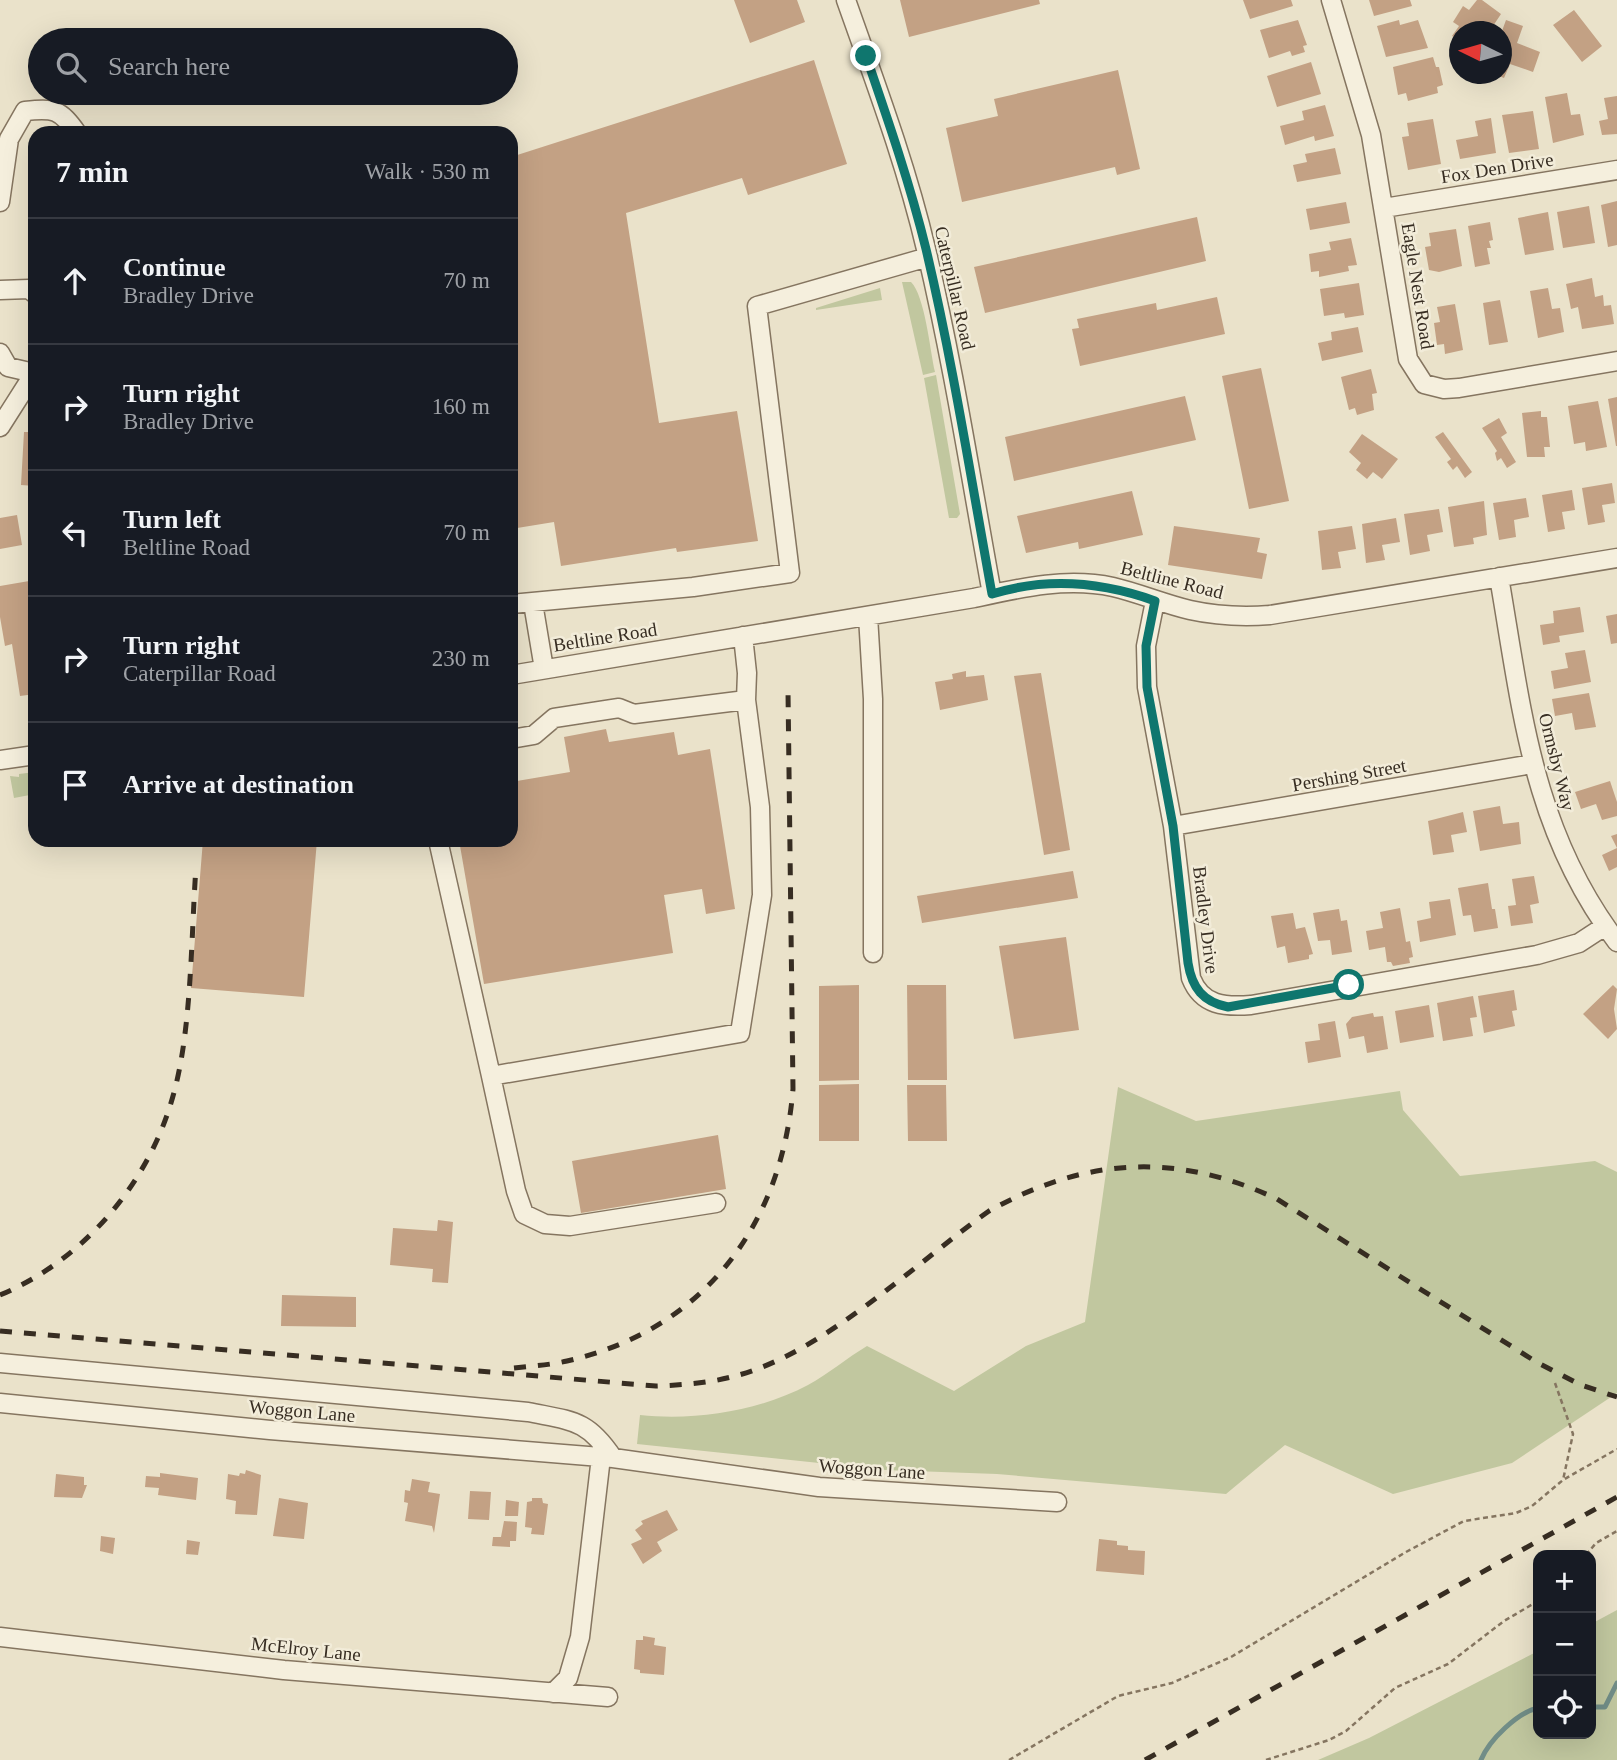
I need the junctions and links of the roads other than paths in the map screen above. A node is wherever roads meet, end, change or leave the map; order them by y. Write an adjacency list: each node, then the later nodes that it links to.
1 (846, 0): 7 (street, Caterpillar Road)
2 (1331, 0): 6 (street, Eagle Nest Road)
3 (72, 126): 5 (street)
4 (1617, 170): 6 (street, Fox Den Drive)
5 (0, 202)
6 (1384, 208): 11 (street, Eagle Nest Road)
7 (928, 257): 17 (street, Caterpillar Road); 19 (street)
8 (28, 289): 9 (street)
9 (0, 290)
10 (0, 353): 12 (street)
11 (1617, 361)
12 (28, 371)
13 (28, 383): 14 (street)
14 (0, 427)
15 (1617, 558): 16 (street, Beltline Road)
16 (1499, 577): 18 (street, Beltline Road); 29 (street, Ormsby Way)
17 (992, 594): 18 (street, Beltline Road); 21 (street, Beltline Road)
18 (1155, 601): 30 (street, Bradley Drive)
19 (533, 603): 20 (street); 23 (street)
20 (518, 604)
21 (868, 616): 22 (street, Beltline Road); 34 (street)
22 (743, 636): 23 (street, Beltline Road); 25 (street)
23 (544, 669): 24 (street, Beltline Road)
24 (518, 673)
25 (746, 700): 26 (street); 35 (street)
26 (518, 738)
27 (28, 756): 28 (street)
28 (0, 760)
29 (1532, 764): 30 (street, Pershing Street); 32 (street, Ormsby Way)
30 (1173, 826): 32 (street, Bradley Drive)
31 (440, 847): 35 (street)
32 (1605, 926): 33 (street, Ormsby Way)
33 (1617, 942)
34 (873, 953)
35 (491, 1076): 36 (street)
36 (716, 1203)
37 (0, 1363): 39 (street)
38 (0, 1403): 39 (street, Woggon Lane)
39 (607, 1458): 40 (street, Woggon Lane); 42 (street)
40 (1057, 1502)
41 (0, 1637): 42 (street, McElroy Lane)
42 (553, 1693): 43 (street, McElroy Lane)
43 (608, 1698)

